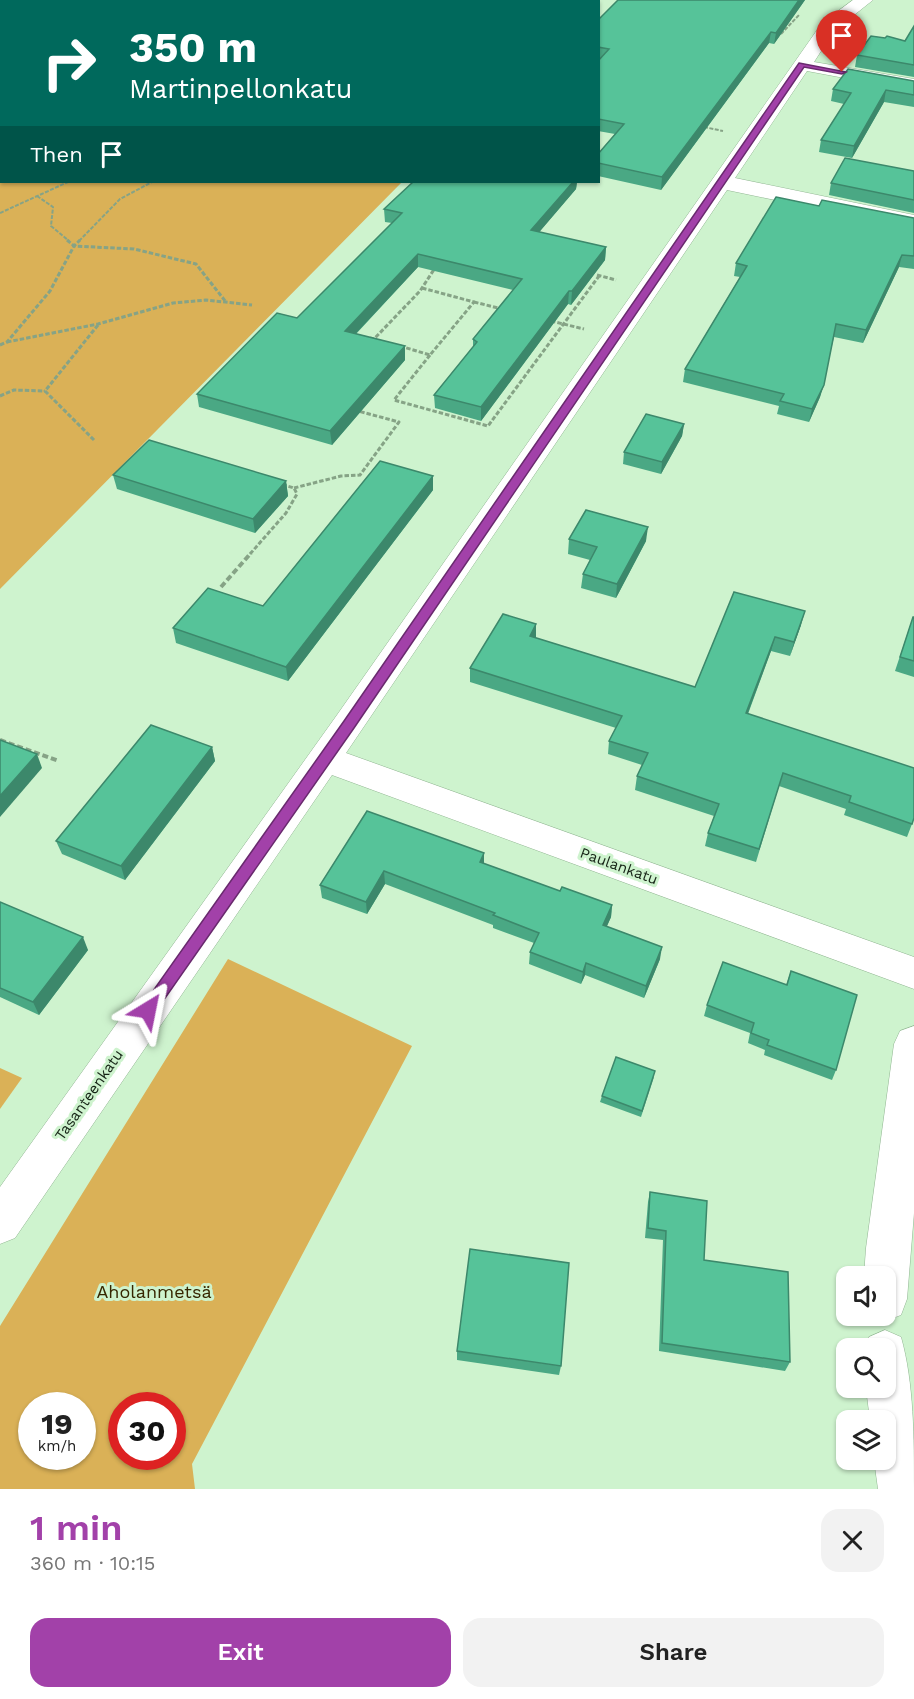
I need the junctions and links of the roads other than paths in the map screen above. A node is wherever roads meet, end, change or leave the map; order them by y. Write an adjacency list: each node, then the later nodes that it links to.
1 (864, 0): 2 (street, Tasanteenkatu)
2 (802, 65): 3 (street); 4 (street, Tasanteenkatu)
3 (914, 85)
4 (722, 182): 5 (street); 6 (street, Tasanteenkatu)
5 (914, 222)
6 (325, 759): 7 (street, Paulankatu); 9 (street, Tasanteenkatu)
7 (914, 973)
8 (914, 1044): 10 (street)
9 (0, 1223)
10 (901, 1239): 11 (street)
11 (894, 1266)
12 (891, 1398): 13 (street)
13 (902, 1489)

